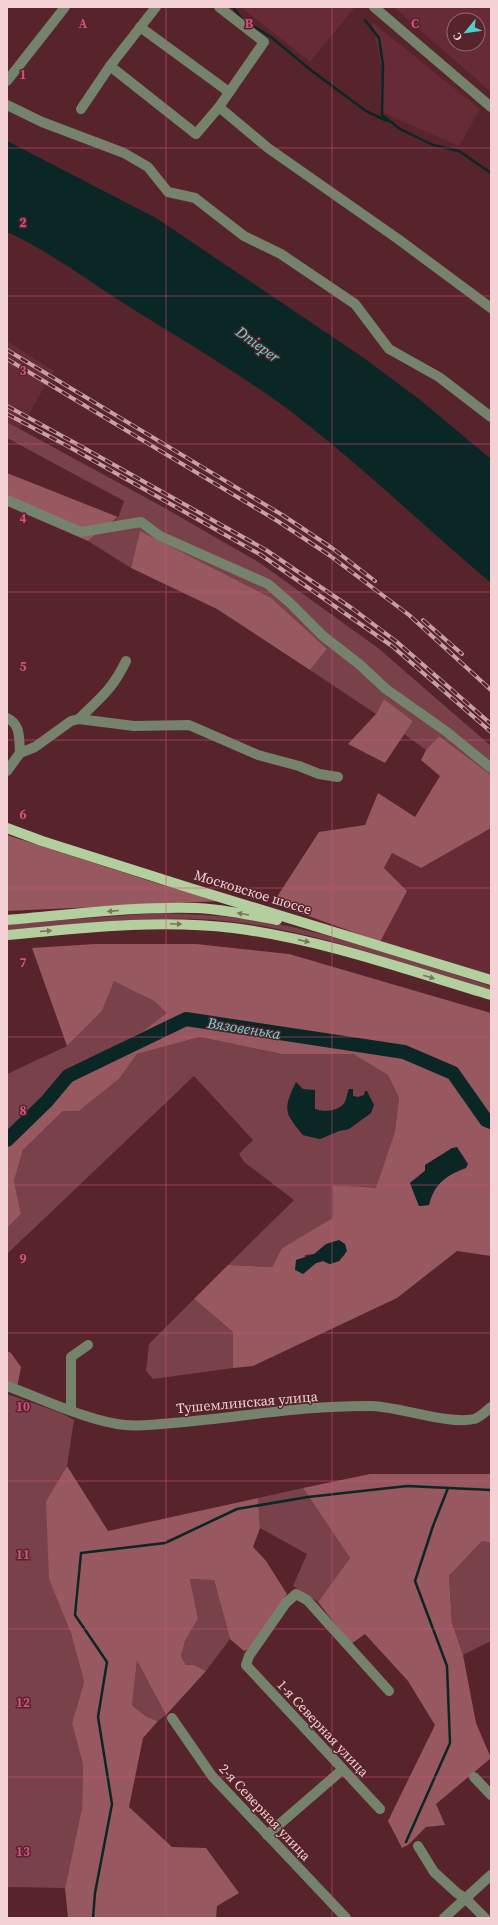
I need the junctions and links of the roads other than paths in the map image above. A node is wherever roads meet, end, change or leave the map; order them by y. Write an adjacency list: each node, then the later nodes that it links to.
1 (65, 7): 7 (street)
2 (156, 7): 5 (street)
3 (219, 7): 8 (street)
4 (377, 8): 11 (street)
5 (140, 27): 6 (street); 8 (street)
6 (110, 66): 10 (street); 12 (street)
7 (7, 81)
8 (229, 92): 10 (street)
9 (7, 105): 14 (street)
10 (219, 107): 13 (street)
11 (491, 107)
12 (81, 110)
13 (491, 308)
14 (491, 417)
15 (7, 500): 20 (street)
16 (126, 661): 18 (street)
17 (7, 718): 19 (street)
18 (79, 719): 19 (street); 22 (street)
19 (20, 753): 21 (street)
20 (491, 768)
21 (7, 771)
22 (338, 777)
23 (7, 828): 25 (main road, Московское шоссе)
24 (7, 920): 25 (main road, one-way to 24)
25 (322, 928): 27 (main road, Московское шоссе)
26 (7, 935): 28 (main road, one-way to 28)
27 (491, 980)
28 (491, 995)
29 (88, 1345): 32 (street)
30 (7, 1386): 32 (street, Тушемлинская улица)
31 (491, 1407): 32 (street, Тушемлинская улица)
32 (71, 1410)
33 (389, 1691): 35 (street, 1-я Северная улица)
34 (172, 1718): 39 (street, 2-я Северная улица)
35 (342, 1770): 38 (street, 1-я Северная улица); 39 (street)
36 (474, 1777): 37 (street)
37 (491, 1795)
38 (380, 1809)
39 (267, 1835): 43 (street, 2-я Северная улица)
40 (418, 1846): 42 (street)
41 (491, 1875): 42 (street)
42 (465, 1898): 44 (street); 45 (street)
43 (346, 1918)
44 (444, 1918)
45 (485, 1918)

